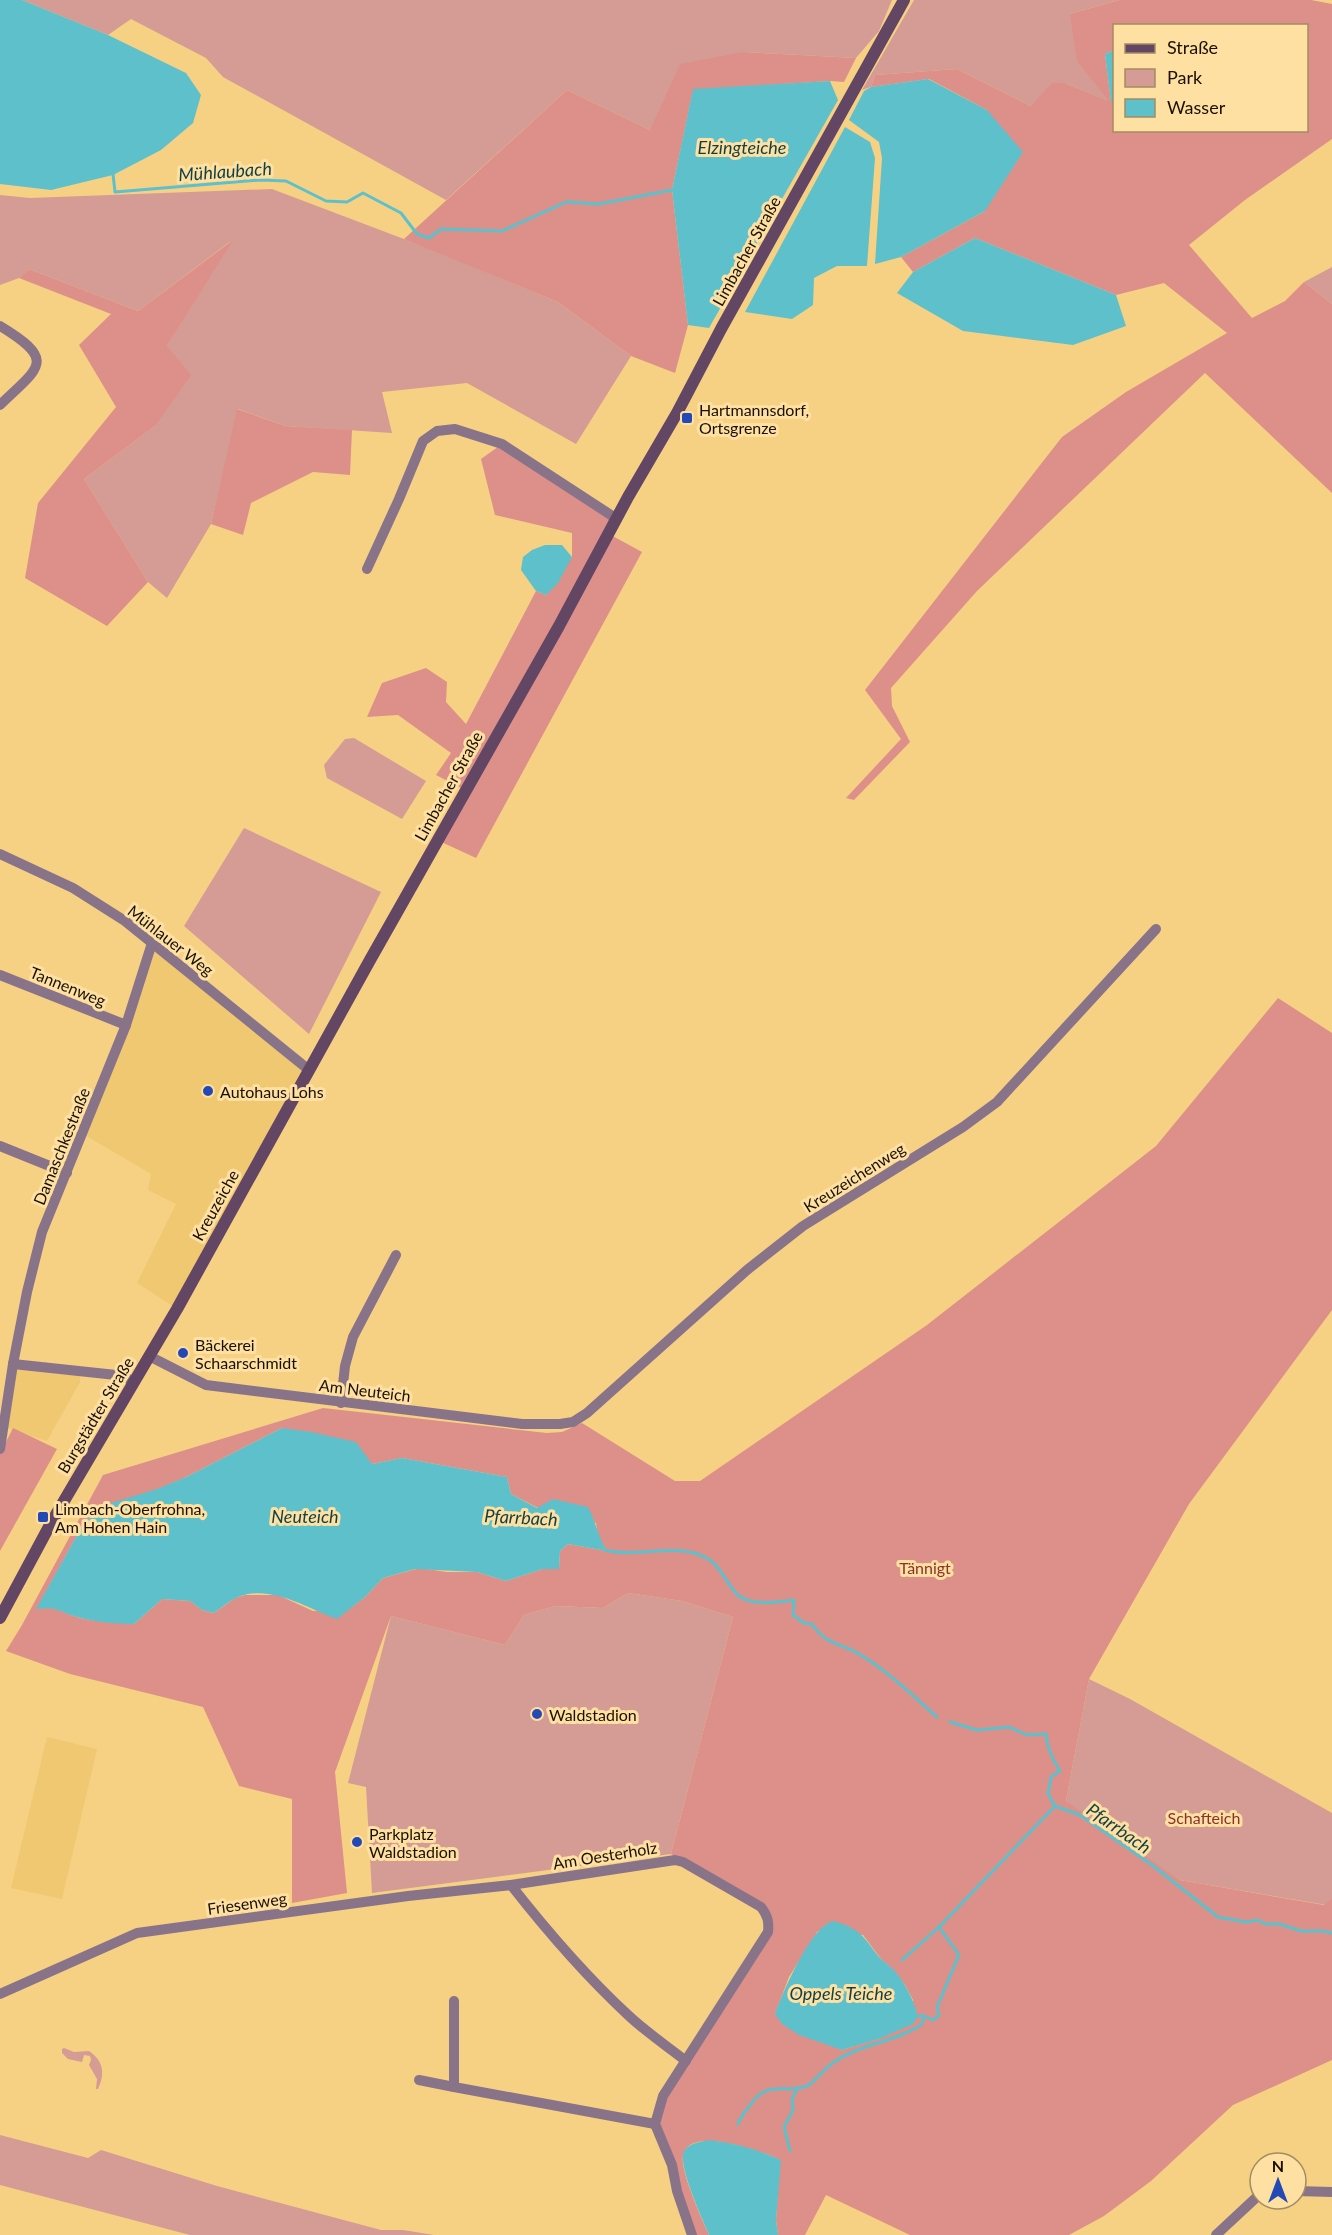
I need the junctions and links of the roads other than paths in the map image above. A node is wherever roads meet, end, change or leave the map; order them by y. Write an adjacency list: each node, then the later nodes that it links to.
1 (904, 0): 4 (main road, Limbacher Straße)
2 (0, 326): 3 (street)
3 (0, 405)
4 (617, 519): 5 (street); 11 (main road, Limbacher Straße)
5 (366, 569)
6 (0, 854): 8 (street, Mühlauer Weg)
7 (1156, 929): 19 (street, Kreuzeichenweg)
8 (152, 943): 10 (street, Damaschkestraße); 11 (street, Mühlauer Weg)
9 (0, 975): 10 (street, Tannenweg)
10 (126, 1025): 13 (street, Damaschkestraße)
11 (309, 1070): 15 (main road, Kreuzeiche)
12 (0, 1146): 13 (street)
13 (67, 1173): 16 (street, Damaschkestraße)
14 (396, 1255): 18 (street)
15 (149, 1356): 17 (main road, Burgstädter Straße); 18 (street, Am Neuteich)
16 (13, 1364): 17 (street); 20 (street, Damaschkestraße)
17 (135, 1381): 21 (main road, Burgstädter Straße)
18 (341, 1403): 19 (street, Am Neuteich)
19 (548, 1424)
20 (0, 1449)
21 (0, 1618)
22 (511, 1885): 23 (street, Friesenweg); 25 (street); 25 (street, Am Oesterholz)
23 (0, 1994)
24 (454, 2001): 27 (street)
25 (686, 2061): 28 (street, Am Oesterholz)
26 (418, 2080): 27 (street)
27 (454, 2087): 28 (street)
28 (655, 2124): 32 (street)
29 (1308, 2191): 30 (street)
30 (1332, 2192)
31 (1248, 2205): 33 (street)
32 (692, 2235)
33 (1216, 2235)

